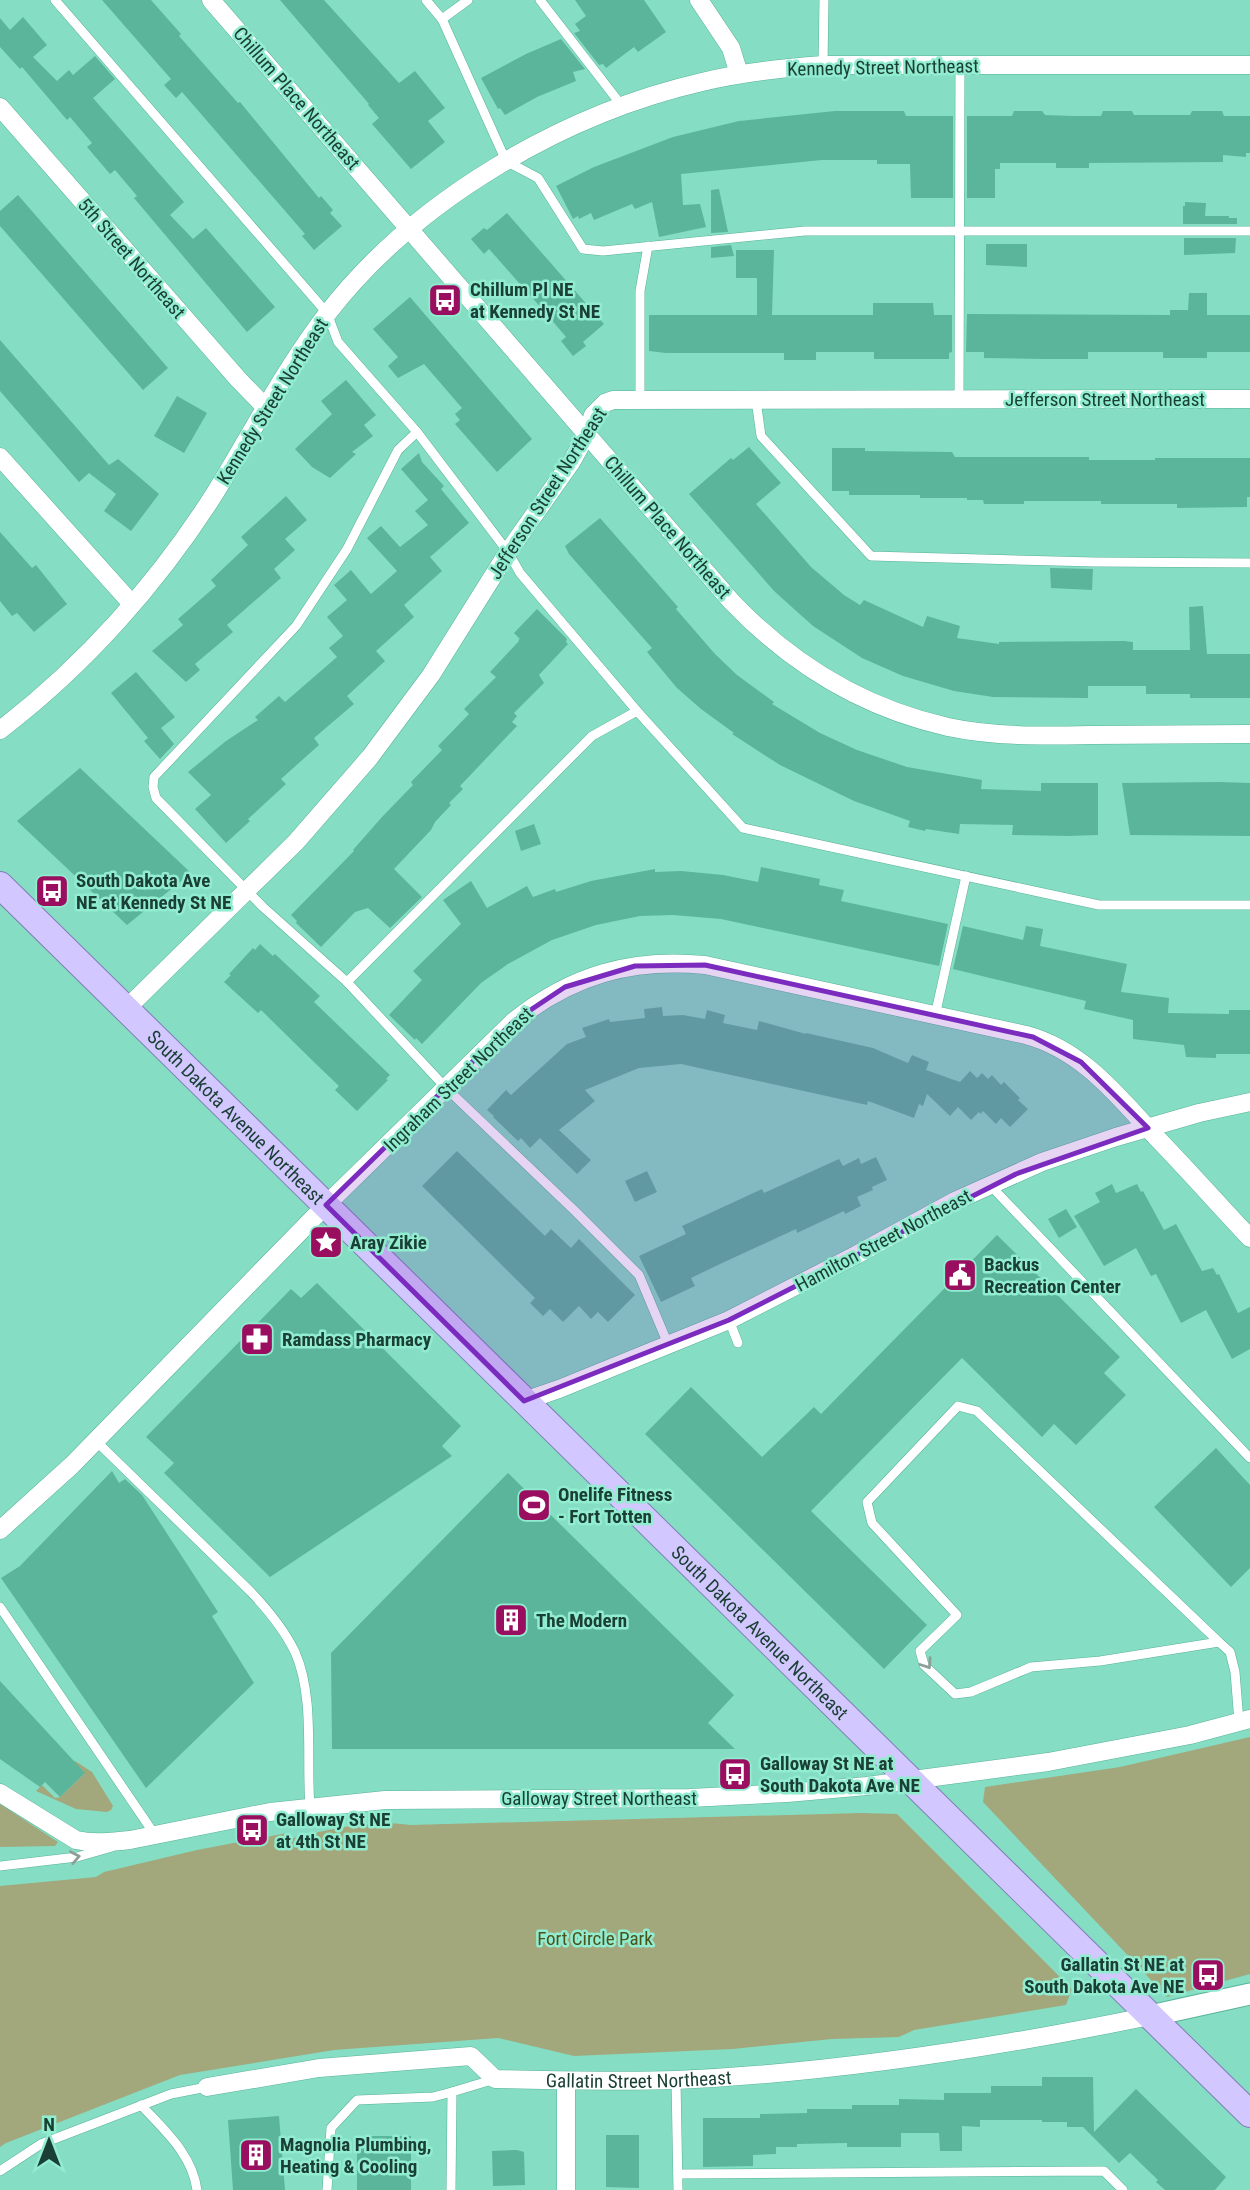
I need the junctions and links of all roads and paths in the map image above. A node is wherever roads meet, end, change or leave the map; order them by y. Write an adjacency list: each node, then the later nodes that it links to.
1 (55, 0): 20 (lane)
2 (211, 0): 16 (street, Chillum Place Northeast)
3 (426, 0): 8 (lane)
4 (468, 0): 8 (lane)
5 (540, 0): 13 (lane)
6 (699, 0): 12 (street)
7 (824, 0): 9 (lane)
8 (442, 19): 15 (lane)
9 (823, 65): 10 (street, Kennedy Street Northeast); 12 (street, Kennedy Street Northeast)
10 (960, 65): 11 (street, Kennedy Street Northeast); 17 (lane)
11 (1250, 65)
12 (739, 74): 13 (street, Kennedy Street Northeast)
13 (622, 106): 15 (street, Kennedy Street Northeast)
14 (0, 107): 25 (street, 5th Street Northeast)
15 (506, 160): 16 (street, Kennedy Street Northeast); 19 (lane)
16 (410, 229): 20 (street, Kennedy Street Northeast); 27 (street, Chillum Place Northeast)
17 (960, 231): 18 (lane); 19 (lane); 24 (lane)
18 (1250, 231)
19 (648, 246): 22 (lane)
20 (327, 313): 25 (street, Kennedy Street Northeast); 26 (lane)
21 (1250, 399): 24 (street, Jefferson Street Northeast)
22 (640, 400): 23 (street, Jefferson Street Northeast); 27 (street, Jefferson Street Northeast)
23 (756, 400): 24 (street, Jefferson Street Northeast); 30 (lane)
24 (959, 400)
25 (266, 408): 31 (street, Kennedy Street Northeast)
26 (417, 432): 29 (lane); 37 (lane)
27 (587, 434): 29 (street, Jefferson Street Northeast); 34 (street, Chillum Place Northeast)
28 (0, 457): 31 (street)
29 (508, 552): 32 (lane); 37 (street, Jefferson Street Northeast)
30 (1250, 563)
31 (132, 604): 33 (street, Kennedy Street Northeast)
32 (637, 711): 35 (lane); 39 (lane)
33 (0, 730)
34 (1250, 734)
35 (966, 876): 38 (lane); 41 (lane)
36 (0, 885): 40 (main road, South Dakota Avenue Northeast)
37 (247, 890): 39 (lane); 40 (street, Jefferson Street Northeast)
38 (1250, 905)
39 (347, 982): 42 (lane)
40 (126, 1009): 46 (main road, South Dakota Avenue Northeast)
41 (935, 1016): 42 (street, Ingraham Street Northeast); 44 (street, Ingraham Street Northeast)
42 (446, 1088): 46 (street, Ingraham Street Northeast); 50 (lane)
43 (1250, 1102): 44 (street, Hamilton Street Northeast)
44 (1148, 1128): 45 (street, Hamilton Street Northeast); 47 (street, Ingraham Street Northeast)
45 (990, 1185): 48 (street, Hamilton Street Northeast); 53 (lane)
46 (326, 1205): 51 (main road, South Dakota Avenue Northeast); 52 (street, Ingraham Street Northeast)
47 (1250, 1238)
48 (729, 1320): 49 (lane); 50 (street, Hamilton Street Northeast)
49 (738, 1343)
50 (668, 1344): 51 (street, Hamilton Street Northeast)
51 (524, 1401): 58 (main road, South Dakota Avenue Northeast)
52 (96, 1441): 54 (street, Ingraham Street Northeast); 60 (lane)
53 (1250, 1458)
54 (0, 1530)
55 (0, 1607): 61 (lane)
56 (1219, 1642): 56 (lane, one-way to 56); 57 (lane)
57 (1245, 1721): 58 (street, Galloway Street Northeast)
58 (909, 1780): 60 (street, Galloway Street Northeast); 67 (main road, South Dakota Avenue Northeast)
59 (0, 1793): 62 (street, Galloway Street Northeast)
60 (310, 1807): 61 (street, Galloway Street Northeast)
61 (155, 1835): 62 (street, Galloway Street Northeast)
62 (130, 1840): 64 (lane, one-way to 62)
63 (0, 1860): 64 (lane)
64 (19, 1864): 65 (lane)
65 (0, 1866)
66 (1250, 1994): 67 (street, Gallatin Street Northeast)
67 (1150, 2017): 69 (street, Gallatin Street Northeast); 74 (main road, South Dakota Avenue Northeast)
68 (495, 2079): 70 (street, Gallatin Street Northeast); 71 (street); 72 (lane)
69 (676, 2080): 70 (street, Gallatin Street Northeast); 76 (lane)
70 (566, 2081): 80 (street)
71 (207, 2088): 73 (lane)
72 (452, 2092): 78 (lane); 79 (lane)
73 (141, 2105): 75 (lane); 77 (lane)
74 (1250, 2114)
75 (0, 2171)
76 (678, 2174): 81 (lane); 82 (lane)
77 (197, 2190)
78 (327, 2190)
79 (451, 2190)
80 (566, 2190)
81 (678, 2190)
82 (1123, 2190)

